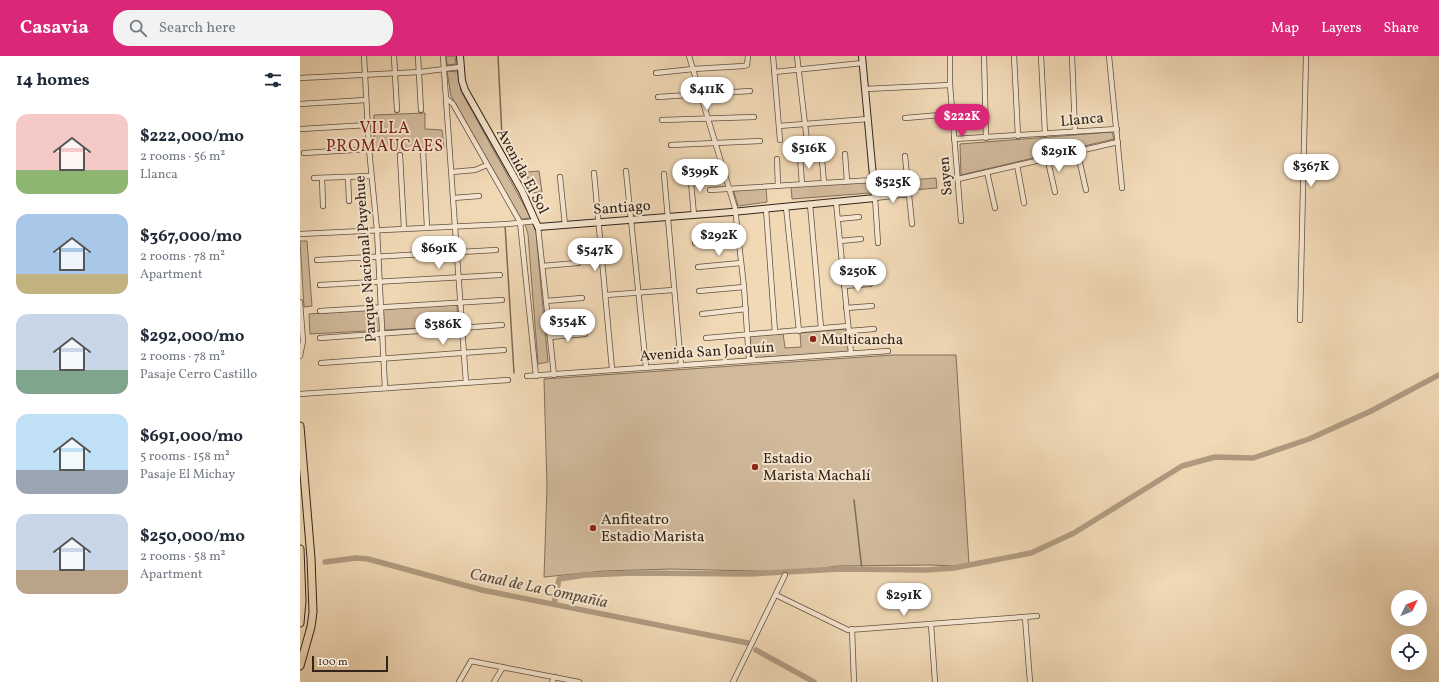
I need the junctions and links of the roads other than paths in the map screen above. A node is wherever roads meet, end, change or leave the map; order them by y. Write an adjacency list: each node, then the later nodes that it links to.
1 (364, 56): 27 (street, Parque Nacional Puyehue)
2 (394, 56): 23 (street)
3 (418, 56): 24 (street)
4 (443, 56): 20 (street)
5 (460, 56): 19 (street, Avenida El Sol)
6 (689, 56): 21 (street)
7 (748, 56): 21 (street)
8 (773, 56): 25 (street)
9 (797, 56): 22 (street)
10 (862, 56): 18 (street)
11 (950, 56): 29 (street, Sayen)
12 (984, 56): 53 (street)
13 (1014, 56): 52 (street)
14 (1041, 56): 51 (street)
15 (1072, 56): 50 (street)
16 (1109, 56): 48 (street)
17 (1306, 56): 162 (street)
18 (863, 63): 22 (street); 30 (street)
19 (460, 67): 20 (street); 117 (street, Avenida El Sol)
20 (444, 68): 24 (street); 34 (street)
21 (693, 69): 26 (street); 32 (street)
22 (798, 70): 25 (street); 45 (street)
23 (395, 72): 24 (street); 27 (street); 37 (street)
24 (420, 72): 38 (street)
25 (774, 72): 47 (street)
26 (656, 73)
27 (365, 74): 28 (street); 35 (street, Parque Nacional Puyehue)
28 (300, 78)
29 (950, 85): 30 (street); 39 (street, Sayen)
30 (865, 89): 44 (street)
31 (750, 91): 32 (street)
32 (701, 95): 33 (street); 42 (street)
33 (658, 97)
34 (447, 99): 72 (street); 76 (street)
35 (366, 100): 36 (street); 46 (street, Parque Nacional Puyehue)
36 (300, 104)
37 (397, 110)
38 (421, 110)
39 (952, 114): 41 (street); 54 (street, Sayen)
40 (754, 117): 42 (street)
41 (905, 118)
42 (708, 119): 43 (street); 59 (street)
43 (662, 120)
44 (868, 120): 45 (street); 85 (street)
45 (806, 124): 47 (street); 57 (street)
46 (368, 125): 49 (street); 61 (street, Parque Nacional Puyehue)
47 (779, 126): 55 (street)
48 (1117, 128): 50 (street, Llanca); 58 (street)
49 (300, 129)
50 (1075, 132): 51 (street, Llanca)
51 (1046, 134): 52 (street, Llanca)
52 (1018, 136): 53 (street, Llanca)
53 (986, 138): 54 (street, Llanca)
54 (954, 139): 86 (street, Sayen)
55 (780, 140)
56 (760, 141): 59 (street)
57 (807, 141)
58 (1118, 142): 63 (street); 92 (street)
59 (716, 144): 60 (street); 91 (street)
60 (671, 145)
61 (369, 150): 64 (street); 80 (street, Parque Nacional Puyehue)
62 (424, 150): 121 (street)
63 (1077, 150): 69 (street); 94 (street)
64 (304, 153)
65 (400, 154): 122 (street)
66 (845, 154): 87 (street)
67 (905, 156): 96 (street)
68 (800, 157): 89 (street)
69 (1047, 157): 73 (street); 95 (street)
70 (777, 159): 90 (street)
71 (822, 160): 88 (street)
72 (487, 165): 76 (street); 115 (street)
73 (1017, 165): 77 (street); 102 (street)
74 (626, 171): 113 (street)
75 (690, 171): 109 (street)
76 (452, 172): 98 (street)
77 (987, 172): 86 (street); 106 (street)
78 (594, 173): 116 (street)
79 (664, 174): 110 (street)
80 (371, 176): 81 (street); 123 (street, Parque Nacional Puyehue)
81 (348, 177): 84 (street); 100 (street)
82 (560, 177): 119 (street)
83 (314, 178): 84 (street)
84 (322, 178): 104 (street)
85 (873, 180): 87 (street); 99 (street)
86 (958, 180): 114 (street, Sayen)
87 (846, 181): 88 (street)
88 (824, 183): 89 (street)
89 (802, 184): 90 (street)
90 (778, 186): 91 (street)
91 (730, 188): 93 (street); 108 (street)
92 (1122, 188)
93 (710, 190)
94 (1086, 190)
95 (1055, 192)
96 (909, 194): 99 (street); 118 (street)
97 (479, 196): 98 (street)
98 (453, 198): 120 (street)
99 (875, 198): 101 (street, Santiago); 129 (street)
100 (350, 201)
101 (836, 202): 103 (street, Santiago); 112 (street)
102 (1024, 203)
103 (810, 204): 105 (street, Santiago); 165 (street)
104 (322, 206)
105 (786, 207): 107 (street, Santiago); 168 (street)
106 (995, 208)
107 (766, 209): 108 (street, Santiago); 170 (street)
108 (735, 212): 109 (street, Santiago); 125 (street)
109 (694, 215): 110 (street, Santiago)
110 (667, 217): 113 (street, Santiago); 147 (street)
111 (859, 217): 112 (street)
112 (838, 219): 127 (street)
113 (632, 220): 116 (street, Santiago); 149 (street)
114 (961, 221)
115 (520, 222): 117 (street); 120 (street); 189 (street)
116 (599, 222): 119 (street, Santiago); 150 (street)
117 (537, 224): 119 (street, Santiago); 138 (street, Avenida El Sol)
118 (912, 224)
119 (565, 225)
120 (455, 226): 121 (street); 131 (street)
121 (427, 227): 122 (street)
122 (404, 229): 123 (street)
123 (376, 230): 124 (street); 132 (street, Parque Nacional Puyehue)
124 (300, 234)
125 (739, 239): 128 (street); 136 (street)
126 (861, 239): 127 (street)
127 (840, 241): 137 (street)
128 (695, 243)
129 (878, 243)
130 (496, 250): 131 (street)
131 (457, 252): 132 (street); 141 (street)
132 (378, 256): 133 (street); 142 (street, Parque Nacional Puyehue)
133 (317, 260)
134 (868, 262): 137 (street)
135 (578, 263): 138 (street)
136 (741, 263): 139 (street); 146 (street)
137 (842, 264): 145 (street)
138 (542, 266): 153 (street, Avenida El Sol)
139 (698, 267)
140 (500, 275): 141 (street)
141 (458, 277): 142 (street); 155 (street)
142 (379, 281): 144 (street); 158 (street, Parque Nacional Puyehue)
143 (870, 284): 145 (street)
144 (320, 285)
145 (844, 286): 157 (street)
146 (744, 287): 148 (street); 159 (street)
147 (673, 290): 149 (street); 184 (street)
148 (699, 291)
149 (638, 292): 150 (street); 185 (street)
150 (606, 295): 186 (street)
151 (582, 298): 153 (street)
152 (502, 300): 155 (street)
153 (546, 301): 173 (street, Avenida El Sol)
154 (300, 302): 180 (street)
155 (460, 303): 158 (street); 164 (street)
156 (872, 306): 157 (street)
157 (846, 308): 166 (street)
158 (380, 309): 160 (street); 169 (street, Parque Nacional Puyehue)
159 (746, 309): 161 (street); 172 (street)
160 (320, 311)
161 (702, 314)
162 (1300, 320)
163 (502, 325): 164 (street)
164 (462, 327): 169 (street); 178 (street)
165 (821, 328): 166 (street); 168 (street)
166 (849, 329): 167 (street); 179 (street)
167 (874, 329)
168 (799, 331): 170 (street)
169 (382, 332): 174 (street); 181 (street, Parque Nacional Puyehue)
170 (776, 332): 172 (street)
171 (585, 334): 173 (street)
172 (747, 334): 175 (street); 182 (street)
173 (550, 336): 187 (street, Avenida El Sol)
174 (320, 338)
175 (706, 338)
176 (504, 350): 178 (street)
177 (888, 351): 179 (street, Avenida San Joaquín)
178 (463, 352): 181 (street); 191 (street)
179 (851, 353): 182 (street, Avenida San Joaquín)
180 (300, 356)
181 (384, 358): 183 (street); 192 (street, Parque Nacional Puyehue)
182 (749, 360): 184 (street, Avenida San Joaquín)
183 (321, 363)
184 (681, 365): 185 (street, Avenida San Joaquín)
185 (646, 367): 186 (street, Avenida San Joaquín)
186 (612, 369): 187 (street, Avenida San Joaquín)
187 (554, 375): 189 (street, Avenida San Joaquín)
188 (527, 376): 189 (street, Avenida San Joaquín)
189 (536, 376)
190 (508, 380): 191 (street)
191 (466, 383): 192 (street)
192 (385, 388): 193 (street)
193 (300, 394)
194 (300, 426): 199 (main road)
195 (300, 549): 198 (main road)
196 (785, 575): 197 (street)
197 (776, 594): 205 (street); 213 (street)
198 (301, 611): 199 (main road); 202 (main road)
199 (313, 612): 204 (main road)
200 (1037, 616): 201 (street)
201 (1026, 617): 203 (street); 216 (street)
202 (300, 624): 204 (main road)
203 (931, 624): 205 (street); 215 (street)
204 (311, 627): 206 (main road)
205 (852, 629): 214 (street)
206 (300, 666)
207 (503, 667): 208 (street); 209 (street); 210 (street)
208 (555, 677): 211 (street); 212 (street)
209 (459, 682)
210 (494, 682)
211 (552, 682)
212 (579, 682)
213 (733, 682)
214 (854, 682)
215 (935, 682)
216 (1030, 682)

